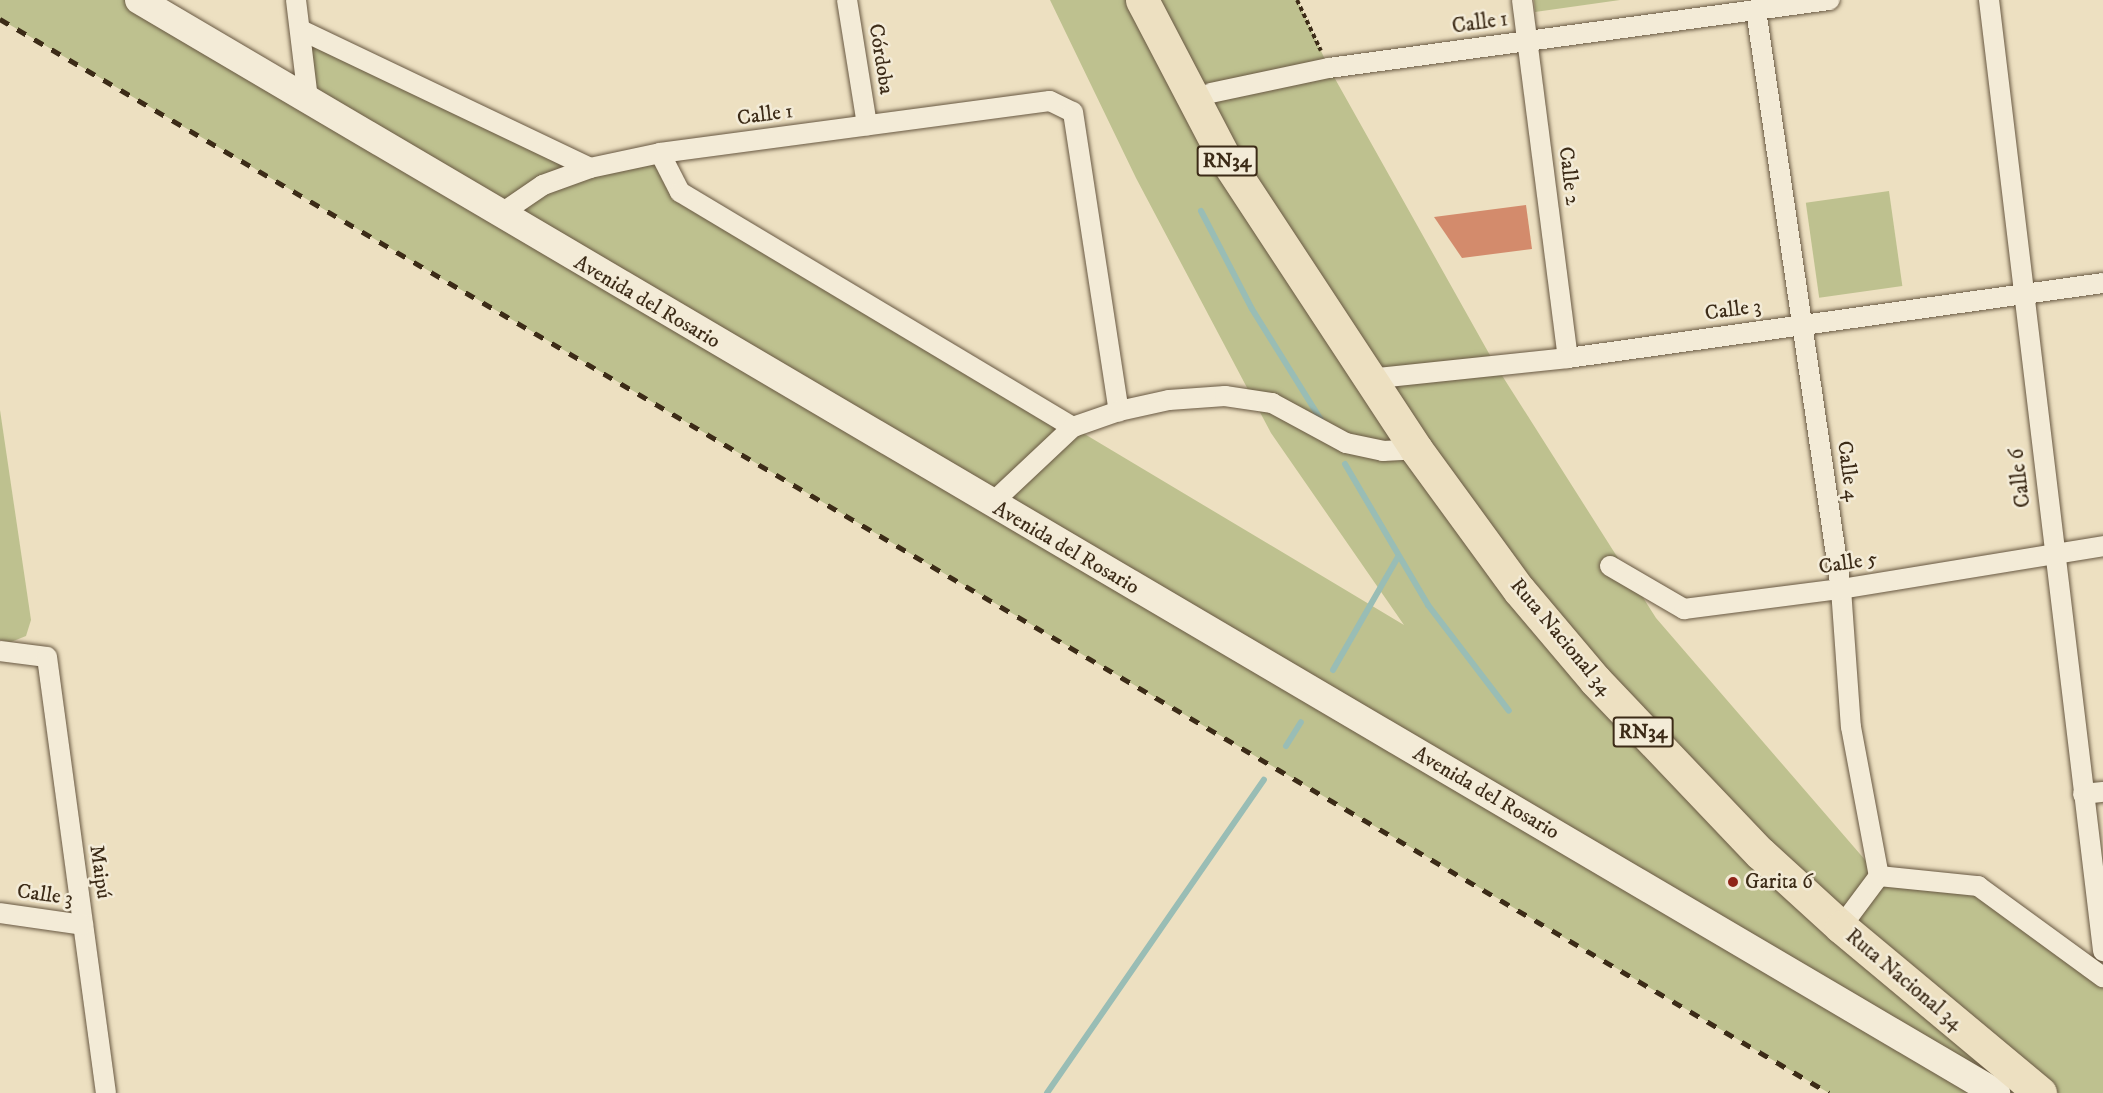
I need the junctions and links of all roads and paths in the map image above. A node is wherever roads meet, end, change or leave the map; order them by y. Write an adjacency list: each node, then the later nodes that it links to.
1 (139, 0): 15 (main road, Avenida del Rosario)
2 (296, 0): 11 (street)
3 (847, 0): 16 (street, Córdoba)
4 (1142, 0): 22 (highway, Ruta Nacional 34 / RN34)
5 (1165, 0): 14 (highway, Ruta Nacional 34 / RN34)
6 (1297, 0): 13 (path)
7 (1522, 0): 12 (street, Calle 2)
8 (1829, 0): 10 (street, Calle 1)
9 (1989, 0): 21 (street, Calle 6)
10 (1756, 10): 12 (street, Calle 1); 23 (street, Calle 4)
11 (301, 30): 15 (street); 18 (street)
12 (1527, 41): 13 (street, Calle 1); 24 (street, Calle 2)
13 (1329, 68): 14 (street, Calle 1)
14 (1210, 93): 22 (highway, Ruta Nacional 34 / RN34)
15 (308, 99): 19 (main road, Avenida del Rosario)
16 (867, 125): 17 (street, Calle 1); 26 (street, Calle 1)
17 (660, 153): 18 (street, Calle 1); 27 (street)
18 (590, 168): 19 (street, Calle 1)
19 (499, 215): 29 (main road, Avenida del Rosario)
20 (2103, 283): 21 (street, Calle 3)
21 (2022, 292): 23 (street, Calle 3); 31 (street, Calle 6)
22 (1320, 305): 25 (highway, Ruta Nacional 34 / RN34)
23 (1803, 325): 24 (street, Calle 3); 33 (street, Calle 4)
24 (1568, 358): 25 (street, Calle 3)
25 (1369, 379): 28 (highway, Ruta Nacional 34 / RN34)
26 (1119, 411): 27 (street); 28 (street)
27 (1073, 427): 29 (street)
28 (1416, 449): 40 (highway, Ruta Nacional 34 / RN34)
29 (991, 504): 44 (main road, Avenida del Rosario)
30 (2103, 546): 31 (street, Calle 5)
31 (2053, 554): 33 (street, Calle 5); 36 (street, Calle 6)
32 (1610, 566): 33 (street, Calle 5)
33 (1841, 588): 37 (street, Calle 4)
34 (0, 651): 39 (street, Maipú)
35 (2103, 792): 36 (street)
36 (2083, 794): 41 (street, Calle 6)
37 (1879, 876): 40 (street); 42 (street)
38 (0, 913): 39 (street, Calle 3)
39 (83, 925): 43 (street, Maipú)
40 (1841, 927): 45 (highway, Ruta Nacional 34 / RN34)
41 (2103, 951)
42 (2103, 977)
43 (106, 1093)
44 (1996, 1093)
45 (2040, 1093)

